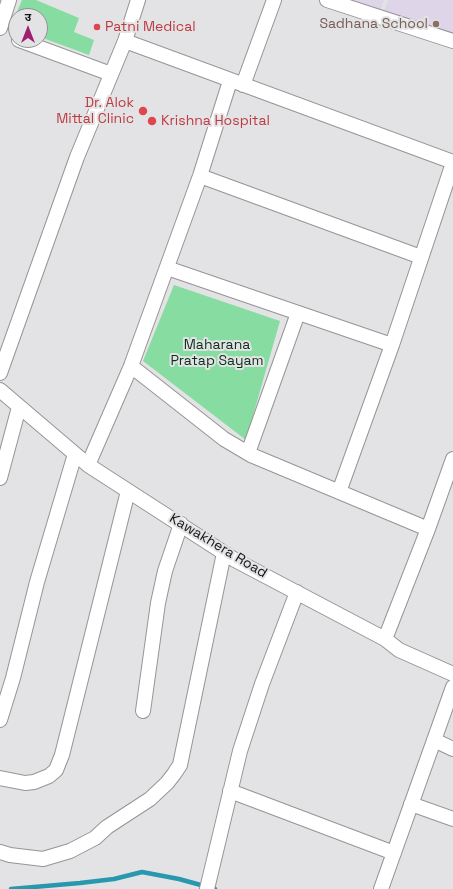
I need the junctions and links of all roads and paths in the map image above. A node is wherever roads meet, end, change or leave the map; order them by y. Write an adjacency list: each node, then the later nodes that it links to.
1 (9, 0): 5 (street)
2 (138, 0): 6 (street)
3 (274, 0): 10 (street)
4 (327, 0): 7 (street)
5 (0, 28)
6 (125, 41): 9 (street); 10 (street)
7 (453, 41)
8 (39, 48): 9 (street)
9 (111, 74): 18 (street)
10 (237, 83): 11 (street); 12 (street)
11 (453, 163): 13 (street)
12 (200, 176): 13 (street); 14 (street)
13 (421, 257): 16 (street)
14 (167, 268): 15 (street); 17 (street)
15 (298, 313): 16 (street); 21 (street)
16 (392, 345): 27 (street)
17 (131, 366): 21 (street); 24 (street)
18 (0, 374)
19 (0, 390): 20 (street, Kawakhera Road)
20 (19, 406): 22 (street, Kawakhera Road); 25 (street)
21 (248, 453): 27 (street)
22 (75, 454): 24 (street, Kawakhera Road); 36 (street)
23 (453, 459): 29 (street)
24 (88, 465): 26 (street, Kawakhera Road)
25 (0, 478)
26 (128, 491): 28 (street, Kawakhera Road); 39 (street)
27 (339, 492): 29 (street)
28 (181, 524): 30 (street, Kawakhera Road); 35 (street)
29 (428, 529): 32 (street)
30 (224, 553): 31 (street, Kawakhera Road); 43 (street)
31 (297, 592): 32 (street, Kawakhera Road); 40 (street)
32 (386, 639): 33 (street, Kawakhera Road)
33 (451, 668)
34 (453, 687): 37 (street)
35 (143, 711)
36 (0, 720)
37 (434, 740): 38 (street); 41 (street)
38 (453, 749)
39 (0, 778)
40 (230, 791): 44 (street); 45 (street)
41 (411, 804): 42 (street); 44 (street)
42 (453, 819)
43 (0, 852)
44 (394, 853): 46 (street)
45 (207, 889)
46 (381, 889)

